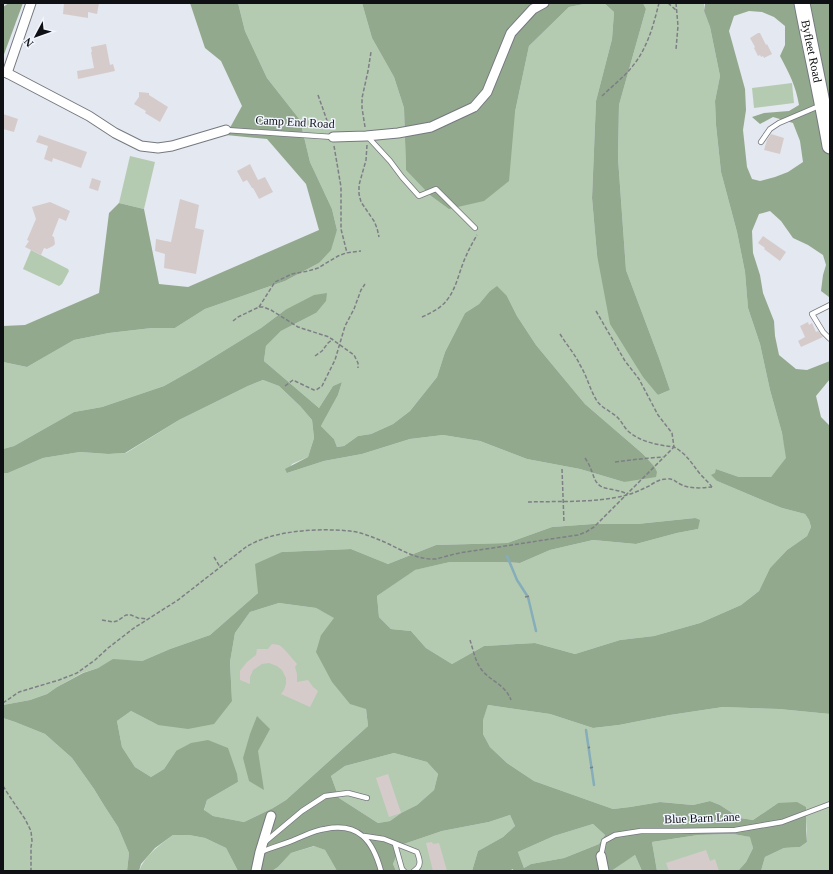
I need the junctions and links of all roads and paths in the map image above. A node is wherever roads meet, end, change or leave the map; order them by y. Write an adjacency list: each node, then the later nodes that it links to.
1 (31, 3): 12 (street)
2 (544, 3): 17 (street, Camp End Road)
3 (659, 3): 14 (path)
4 (668, 3): 7 (path)
5 (676, 3): 7 (path)
6 (802, 3): 15 (main road, Byfleet Road)
7 (676, 10): 9 (path)
8 (673, 14): 9 (path)
9 (676, 14): 10 (path)
10 (676, 49)
11 (371, 52): 17 (path)
12 (5, 72): 16 (street, Camp End Road)
13 (318, 95): 18 (path)
14 (602, 96)
15 (823, 105): 19 (lane); 20 (main road, Byfleet Road)
16 (226, 130): 18 (lane, Camp End Road)
17 (366, 136): 18 (street, Camp End Road); 21 (lane); 23 (path)
18 (333, 137): 25 (path)
19 (761, 142)
20 (830, 146)
21 (475, 228)
22 (477, 234): 30 (path)
23 (379, 237)
24 (361, 251): 25 (path)
25 (347, 253): 28 (path)
26 (365, 284): 35 (path)
27 (830, 305): 34 (lane)
28 (259, 307): 31 (path); 33 (path)
29 (596, 311): 39 (path)
30 (422, 317)
31 (233, 321)
32 (560, 334): 39 (path)
33 (333, 339): 35 (path); 36 (path)
34 (830, 339)
35 (340, 344): 37 (path); 38 (path)
36 (315, 356)
37 (358, 368)
38 (285, 386)
39 (674, 447): 40 (path); 44 (path)
40 (663, 457): 42 (path); 44 (path)
41 (585, 458): 44 (path)
42 (615, 462)
43 (562, 469): 45 (path)
44 (626, 494): 45 (path); 49 (path)
45 (563, 501): 46 (path); 47 (path)
46 (528, 502)
47 (564, 523)
48 (214, 557): 49 (path)
49 (220, 567): 52 (path)
50 (530, 596): 51 (path)
51 (526, 597)
52 (147, 619): 53 (path); 56 (path)
53 (102, 620)
54 (470, 640): 55 (path)
55 (512, 700)
56 (3, 703)
57 (590, 768): 58 (path)
58 (593, 768)
59 (3, 786): 67 (path)
60 (367, 798): 65 (lane)
61 (830, 804): 66 (lane, Blue Barn Lane)
62 (271, 816): 65 (street)
63 (364, 836): 64 (lane); 65 (lane); 69 (lane)
64 (395, 844): 70 (lane); 71 (lane)
65 (261, 848): 68 (street)
66 (601, 856): 72 (street, Blue Barn Lane)
67 (31, 871)
68 (256, 871)
69 (381, 871)
70 (404, 871)
71 (414, 871)
72 (604, 871)

